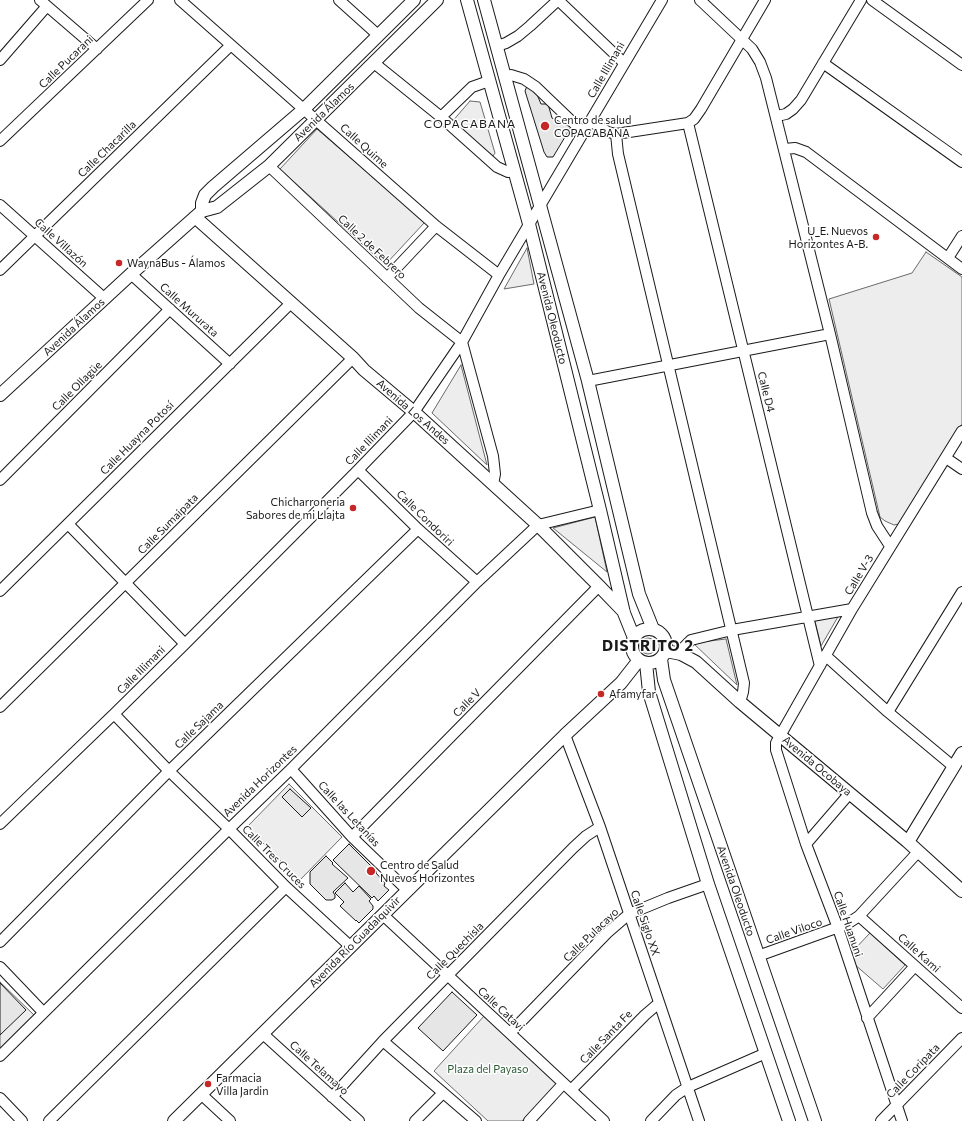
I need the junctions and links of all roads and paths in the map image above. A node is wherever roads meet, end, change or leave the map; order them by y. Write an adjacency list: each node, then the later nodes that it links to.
1 (148, 0): 19 (street, Calle Pucarani)
2 (181, 0): 17 (street, Calle Quime)
3 (339, 0): 15 (street)
4 (414, 0): 15 (street, Avenida Álamos)
5 (437, 0): 21 (street, Avenida Álamos)
6 (467, 0): 26 (street, Avenida Oleoducto)
7 (484, 0): 18 (street, Avenida Oleoducto)
8 (558, 0): 18 (street); 22 (street)
9 (662, 0): 22 (street, Calle Illimani)
10 (700, 0): 16 (street)
11 (765, 0): 16 (street)
12 (861, 0): 23 (street)
13 (872, 0): 24 (street)
14 (44, 3): 19 (street); 20 (street)
15 (378, 35): 27 (street, Avenida Álamos)
16 (742, 39): 28 (street); 32 (street)
17 (231, 45): 27 (street, Calle Quime); 45 (street, Calle Chacarilla)
18 (497, 46): 25 (street, Avenida Oleoducto)
19 (97, 49): 35 (street, Calle Pucarani)
20 (0, 60)
21 (374, 63): 29 (street); 30 (street, Avenida Álamos)
22 (624, 63): 31 (street, Calle Illimani)
23 (823, 63): 28 (street); 37 (street)
24 (962, 65)
25 (506, 77): 33 (street); 41 (street, Avenida Oleoducto)
26 (489, 81): 29 (street); 39 (street, Avenida Oleoducto)
27 (304, 109): 30 (street, Calle Quime); 42 (street, Avenida Álamos)
28 (776, 116): 36 (street)
29 (441, 117): 39 (street)
30 (316, 119): 38 (street, Avenida Álamos); 44 (street, Calle Quime)
31 (590, 121): 33 (street, Calle Illimani); 34 (street)
32 (688, 123): 34 (street); 58 (street, Calle D4)
33 (584, 133): 41 (street, Calle Illimani)
34 (616, 134): 61 (street)
35 (0, 141)
36 (785, 149): 47 (street); 56 (street)
37 (962, 162)
38 (269, 166): 42 (street, Avenida Álamos); 52 (street, Calle 2 de Febrero)
39 (514, 171): 43 (street, Avenida Oleoducto)
40 (0, 205): 45 (street, Calle Villazón)
41 (541, 205): 43 (street, Calle Illimani); 62 (street, Avenida Oleoducto)
42 (198, 214): 50 (street, Avenida Álamos); 54 (street, Avenida Los Andes)
43 (529, 224): 51 (street, Calle Illimani); 71 (street, Avenida Oleoducto)
44 (436, 226): 51 (street, Calle Quime); 52 (street)
45 (35, 236): 49 (street, Calle Chacarilla); 53 (street, Calle Villazón)
46 (962, 236): 47 (street)
47 (948, 258): 48 (street)
48 (962, 269)
49 (0, 270)
50 (131, 274): 53 (street, Avenida Álamos); 55 (street, Calle Mururata)
51 (499, 275): 57 (street, Calle Illimani)
52 (387, 278): 57 (street, Calle 2 de Febrero)
53 (105, 299): 63 (street, Avenida Álamos)
54 (291, 303): 59 (street, Avenida Los Andes); 60 (street, Calle Huayna Potosí)
55 (170, 310): 60 (street, Calle Mururata); 69 (street, Calle Ollagüe)
56 (830, 334): 58 (street); 75 (street)
57 (462, 342): 64 (street, Calle Illimani); 70 (street)
58 (743, 351): 61 (street); 83 (street, Calle D4)
59 (353, 358): 64 (street, Avenida Los Andes); 77 (street, Calle Sumaipata)
60 (230, 364): 72 (street, Calle Huayna Potosí)
61 (668, 365): 62 (street); 85 (street)
62 (588, 381): 84 (street, Avenida Oleoducto)
63 (0, 395)
64 (414, 412): 68 (street, Calle Illimani); 70 (street, Avenida Los Andes)
65 (962, 431): 66 (street, Calle V-3)
66 (946, 458): 67 (street); 75 (street, Calle V-3)
67 (962, 469)
68 (358, 470): 74 (street, Calle Condoriri); 87 (street, Calle Illimani)
69 (0, 480)
70 (494, 484): 73 (street, Avenida Los Andes)
71 (600, 510): 73 (street); 82 (street, Avenida Oleoducto)
72 (68, 524): 77 (street); 79 (street, Calle Huayna Potosí)
73 (538, 525): 76 (street, Avenida Horizontes); 78 (street, Avenida Los Andes)
74 (418, 529): 76 (street, Calle Condoriri); 102 (street, Calle Sajama)
75 (890, 546): 81 (street, Calle V-3)
76 (477, 582): 101 (street, Avenida Horizontes)
77 (125, 583): 87 (street); 94 (street, Calle Sumaipata)
78 (599, 586): 82 (street, Avenida Los Andes); 107 (street, Calle V)
79 (0, 591)
80 (962, 592): 95 (street)
81 (852, 609): 83 (street); 90 (street, Calle V-3)
82 (624, 613): 86 (street, Avenida Oleoducto)
83 (808, 617): 85 (street); 92 (street, Calle D4)
84 (653, 630): 86 (street); 89 (street)
85 (732, 630): 88 (street); 93 (street)
86 (634, 638): 91 (street)
87 (185, 644): 96 (street, Calle Illimani)
88 (681, 654): 89 (street, Avenida Ocobaya); 93 (street, Avenida Ocobaya)
89 (663, 655): 91 (street); 121 (street, Avenida Oleoducto)
90 (826, 656): 92 (street, Calle V-3); 95 (street)
91 (642, 662): 97 (street, Avenida Río Guadalquivir); 111 (street, Avenida Oleoducto)
92 (820, 666): 98 (street, Calle V-3)
93 (740, 702): 98 (street, Avenida Ocobaya)
94 (0, 707)
95 (888, 712): 100 (street)
96 (114, 714): 102 (street, Calle Tres Cruces); 104 (street, Calle Illimani)
97 (565, 735): 105 (street, Calle Siglo XX); 113 (street, Avenida Río Guadalquivir)
98 (781, 735): 103 (street, Avenida Ocobaya); 109 (street, Calle Huanuni)
99 (962, 753): 100 (street)
100 (954, 767): 108 (street)
101 (291, 769): 106 (street, Avenida Horizontes); 107 (street, Calle las Letanías)
102 (169, 771): 106 (street, Calle Tres Cruces); 119 (street, Calle Sajama)
103 (850, 793): 108 (street, Avenida Ocobaya); 109 (street)
104 (0, 824)
105 (600, 827): 115 (street, Calle Siglo XX); 124 (street, Calle Quechisla)
106 (229, 828): 112 (street, Calle Tres Cruces); 127 (street, Avenida Horizontes)
107 (352, 837): 113 (street, Calle las Letanías)
108 (908, 842): 110 (street, Avenida Ocobaya)
109 (806, 844): 118 (street, Calle Huanuni)
110 (918, 852): 114 (street, Avenida Ocobaya); 117 (street, Calle Viloco)
111 (708, 884): 115 (street, Calle Pulacayo); 133 (street, Avenida Oleoducto)
112 (286, 887): 120 (street, Calle Tres Cruces); 143 (street)
113 (407, 890): 116 (street, Avenida Río Guadalquivir)
114 (962, 891)
115 (629, 914): 125 (street, Calle Siglo XX); 130 (street, Calle Pulacayo)
116 (383, 915): 120 (street, Avenida Río Guadalquivir); 124 (street, Calle Catavi)
117 (859, 916): 118 (street, Calle Viloco); 122 (street, Calle Kami)
118 (838, 928): 121 (street, Calle Viloco); 128 (street, Calle Huanuni)
119 (0, 942)
120 (350, 946): 129 (street, Avenida Río Guadalquivir)
121 (758, 956): 154 (street, Avenida Oleoducto)
122 (915, 966): 126 (street, Calle Kami); 128 (street)
123 (0, 967): 127 (street)
124 (448, 976): 130 (street, Calle Catavi); 132 (street, Calle Quechisla)
125 (660, 1003): 135 (street, Calle Santa Fe); 136 (street, Calle Siglo XX)
126 (962, 1008)
127 (43, 1012): 134 (street, Avenida Horizontes)
128 (867, 1018): 141 (street, Calle Huanuni)
129 (262, 1033): 138 (street, Avenida Río Guadalquivir); 139 (street, Calle Telamayo)
130 (510, 1034): 135 (street, Calle Catavi)
131 (962, 1038): 141 (street, Calle Coripata)
132 (383, 1041): 137 (street); 139 (street, Calle Quechisla)
133 (766, 1053): 136 (street); 153 (street, Avenida Oleoducto)
134 (0, 1056)
135 (567, 1087): 149 (street, Calle Santa Fe); 150 (street, Calle Catavi)
136 (688, 1087): 151 (street); 152 (street, Calle Siglo XX)
137 (443, 1093): 147 (street); 148 (street)
138 (201, 1094): 144 (street, Avenida Río Guadalquivir); 145 (street)
139 (332, 1097): 146 (street, Calle Telamayo)
140 (0, 1098): 142 (street)
141 (896, 1106): 155 (street, Calle Coripata); 156 (street, Calle Huanuni)
142 (22, 1121)
143 (49, 1121)
144 (174, 1121)
145 (230, 1121)
146 (359, 1121)
147 (415, 1121)
148 (476, 1121)
149 (529, 1121)
150 (604, 1121)
151 (651, 1121)
152 (699, 1121)
153 (789, 1121)
154 (815, 1121)
155 (881, 1121)
156 (902, 1121)

